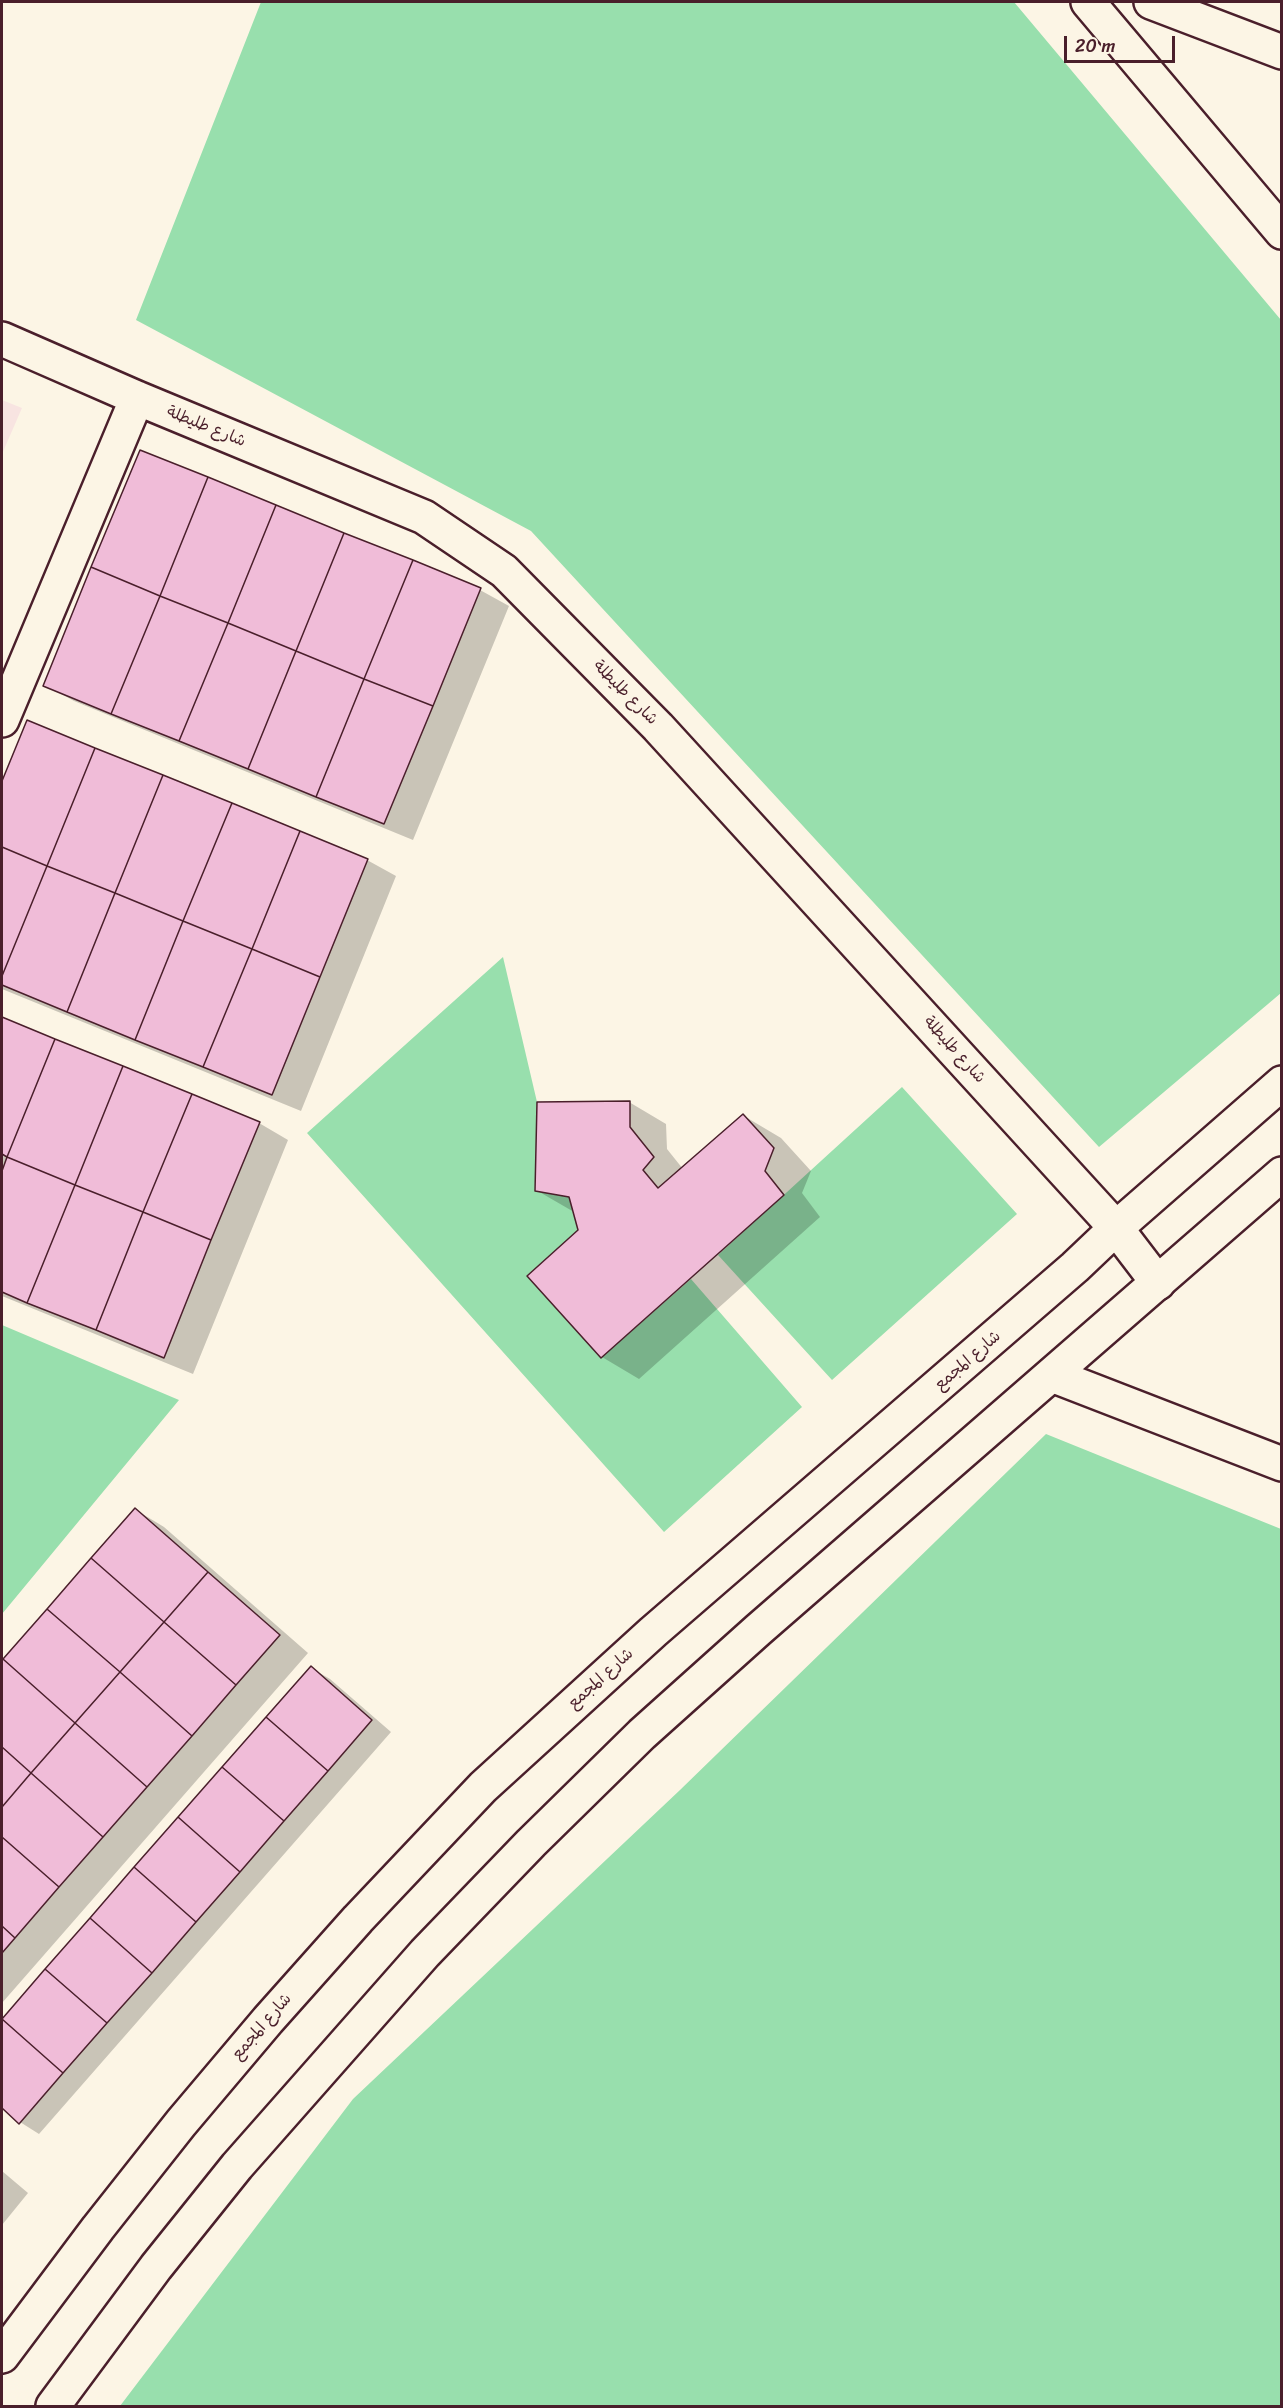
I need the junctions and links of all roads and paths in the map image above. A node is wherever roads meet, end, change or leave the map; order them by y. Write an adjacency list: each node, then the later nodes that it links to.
1 (1088, 2): 4 (street)
2 (1151, 2): 3 (street)
3 (1281, 52)
4 (1281, 232)
5 (2, 339): 6 (street, شارع طليطلة)
6 (137, 399): 7 (street); 10 (street, شارع طليطلة)
7 (2, 720)
8 (1281, 1083): 10 (street, شارع المجمع)
9 (1281, 1174): 11 (street)
10 (1116, 1228): 11 (street, شارع طليطلة); 14 (street, شارع المجمع)
11 (1158, 1282): 12 (street)
12 (1052, 1375): 13 (street); 15 (street)
13 (1281, 1464)
14 (2, 2356)
15 (53, 2406)

